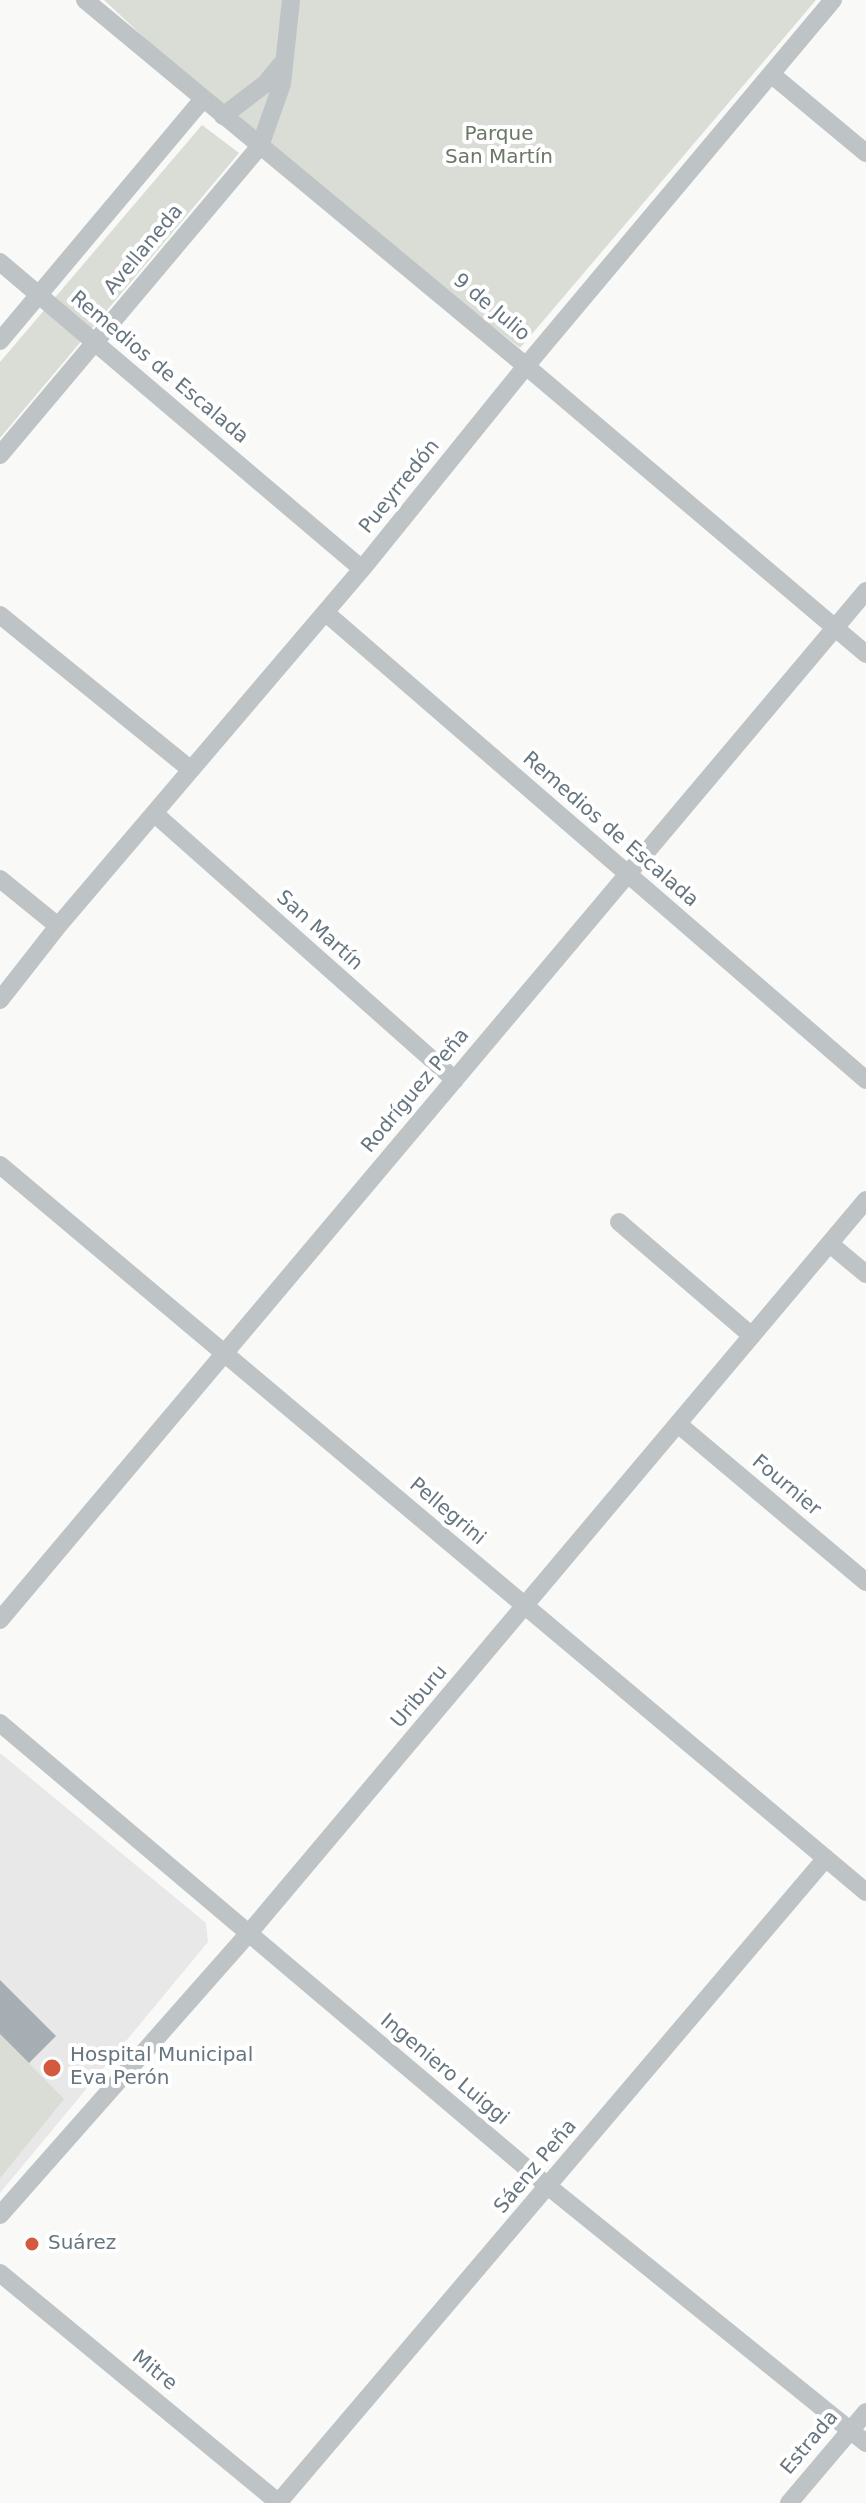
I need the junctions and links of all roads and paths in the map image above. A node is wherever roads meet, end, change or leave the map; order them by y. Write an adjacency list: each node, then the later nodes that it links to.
1 (85, 0): 6 (street, 9 de Julio)
2 (291, 0): 4 (street, Avellaneda)
3 (833, 0): 5 (street, Pueyrredón)
4 (286, 59): 7 (street); 8 (street, Avellaneda)
5 (771, 74): 9 (street); 14 (street, Pueyrredón)
6 (203, 99): 7 (street, 9 de Julio); 11 (street)
7 (223, 116): 8 (street, 9 de Julio)
8 (260, 146): 13 (street, Avellaneda); 14 (street, 9 de Julio)
9 (866, 153)
10 (0, 262): 11 (street, Remedios de Escalada)
11 (39, 294): 12 (street); 13 (street, Remedios de Escalada)
12 (0, 341)
13 (93, 343): 15 (street, Avellaneda); 16 (street, Remedios de Escalada)
14 (526, 366): 16 (street, Pueyrredón); 20 (street, 9 de Julio)
15 (0, 455)
16 (362, 569): 18 (street, Pueyrredón)
17 (866, 591): 20 (street, Rodríguez Peña)
18 (326, 613): 22 (street, Pueyrredón); 24 (street, Remedios de Escalada)
19 (0, 615): 22 (street)
20 (835, 628): 21 (street, 9 de Julio); 24 (street, Rodríguez Peña)
21 (866, 654)
22 (190, 769): 23 (street, Pueyrredón)
23 (155, 814): 26 (street, Pueyrredón); 28 (street, San Martín)
24 (628, 874): 28 (street, Rodríguez Peña); 29 (street, Remedios de Escalada)
25 (0, 879): 26 (street)
26 (58, 926): 27 (street, Pueyrredón)
27 (0, 1000)
28 (455, 1080): 36 (street, Rodríguez Peña)
29 (866, 1080)
30 (0, 1165): 36 (street, Pellegrini)
31 (866, 1200): 33 (street, Uriburu)
32 (619, 1222): 35 (street)
33 (830, 1244): 34 (street); 35 (street, Uriburu)
34 (866, 1274)
35 (752, 1336): 37 (street, Uriburu)
36 (225, 1353): 39 (street, Pellegrini); 40 (street, Rodríguez Peña)
37 (678, 1424): 38 (street, Fournier); 39 (street, Uriburu)
38 (866, 1582)
39 (525, 1606): 42 (street, Pellegrini); 44 (street, Uriburu)
40 (0, 1620)
41 (0, 1723): 44 (street, Ingeniero Luiggi)
42 (826, 1858): 43 (street, Pellegrini); 45 (street, Sáenz Peña)
43 (866, 1892)
44 (249, 1933): 45 (street, Ingeniero Luiggi); 46 (street, Uriburu)
45 (549, 2187): 49 (street, Ingeniero Luiggi); 51 (street, Sáenz Peña)
46 (0, 2215)
47 (0, 2273): 51 (street, Mitre)
48 (866, 2412): 49 (street, Estrada)
49 (851, 2429): 50 (street, Ingeniero Luiggi); 52 (street, Estrada)
50 (866, 2443)
51 (279, 2503)
52 (789, 2503)

